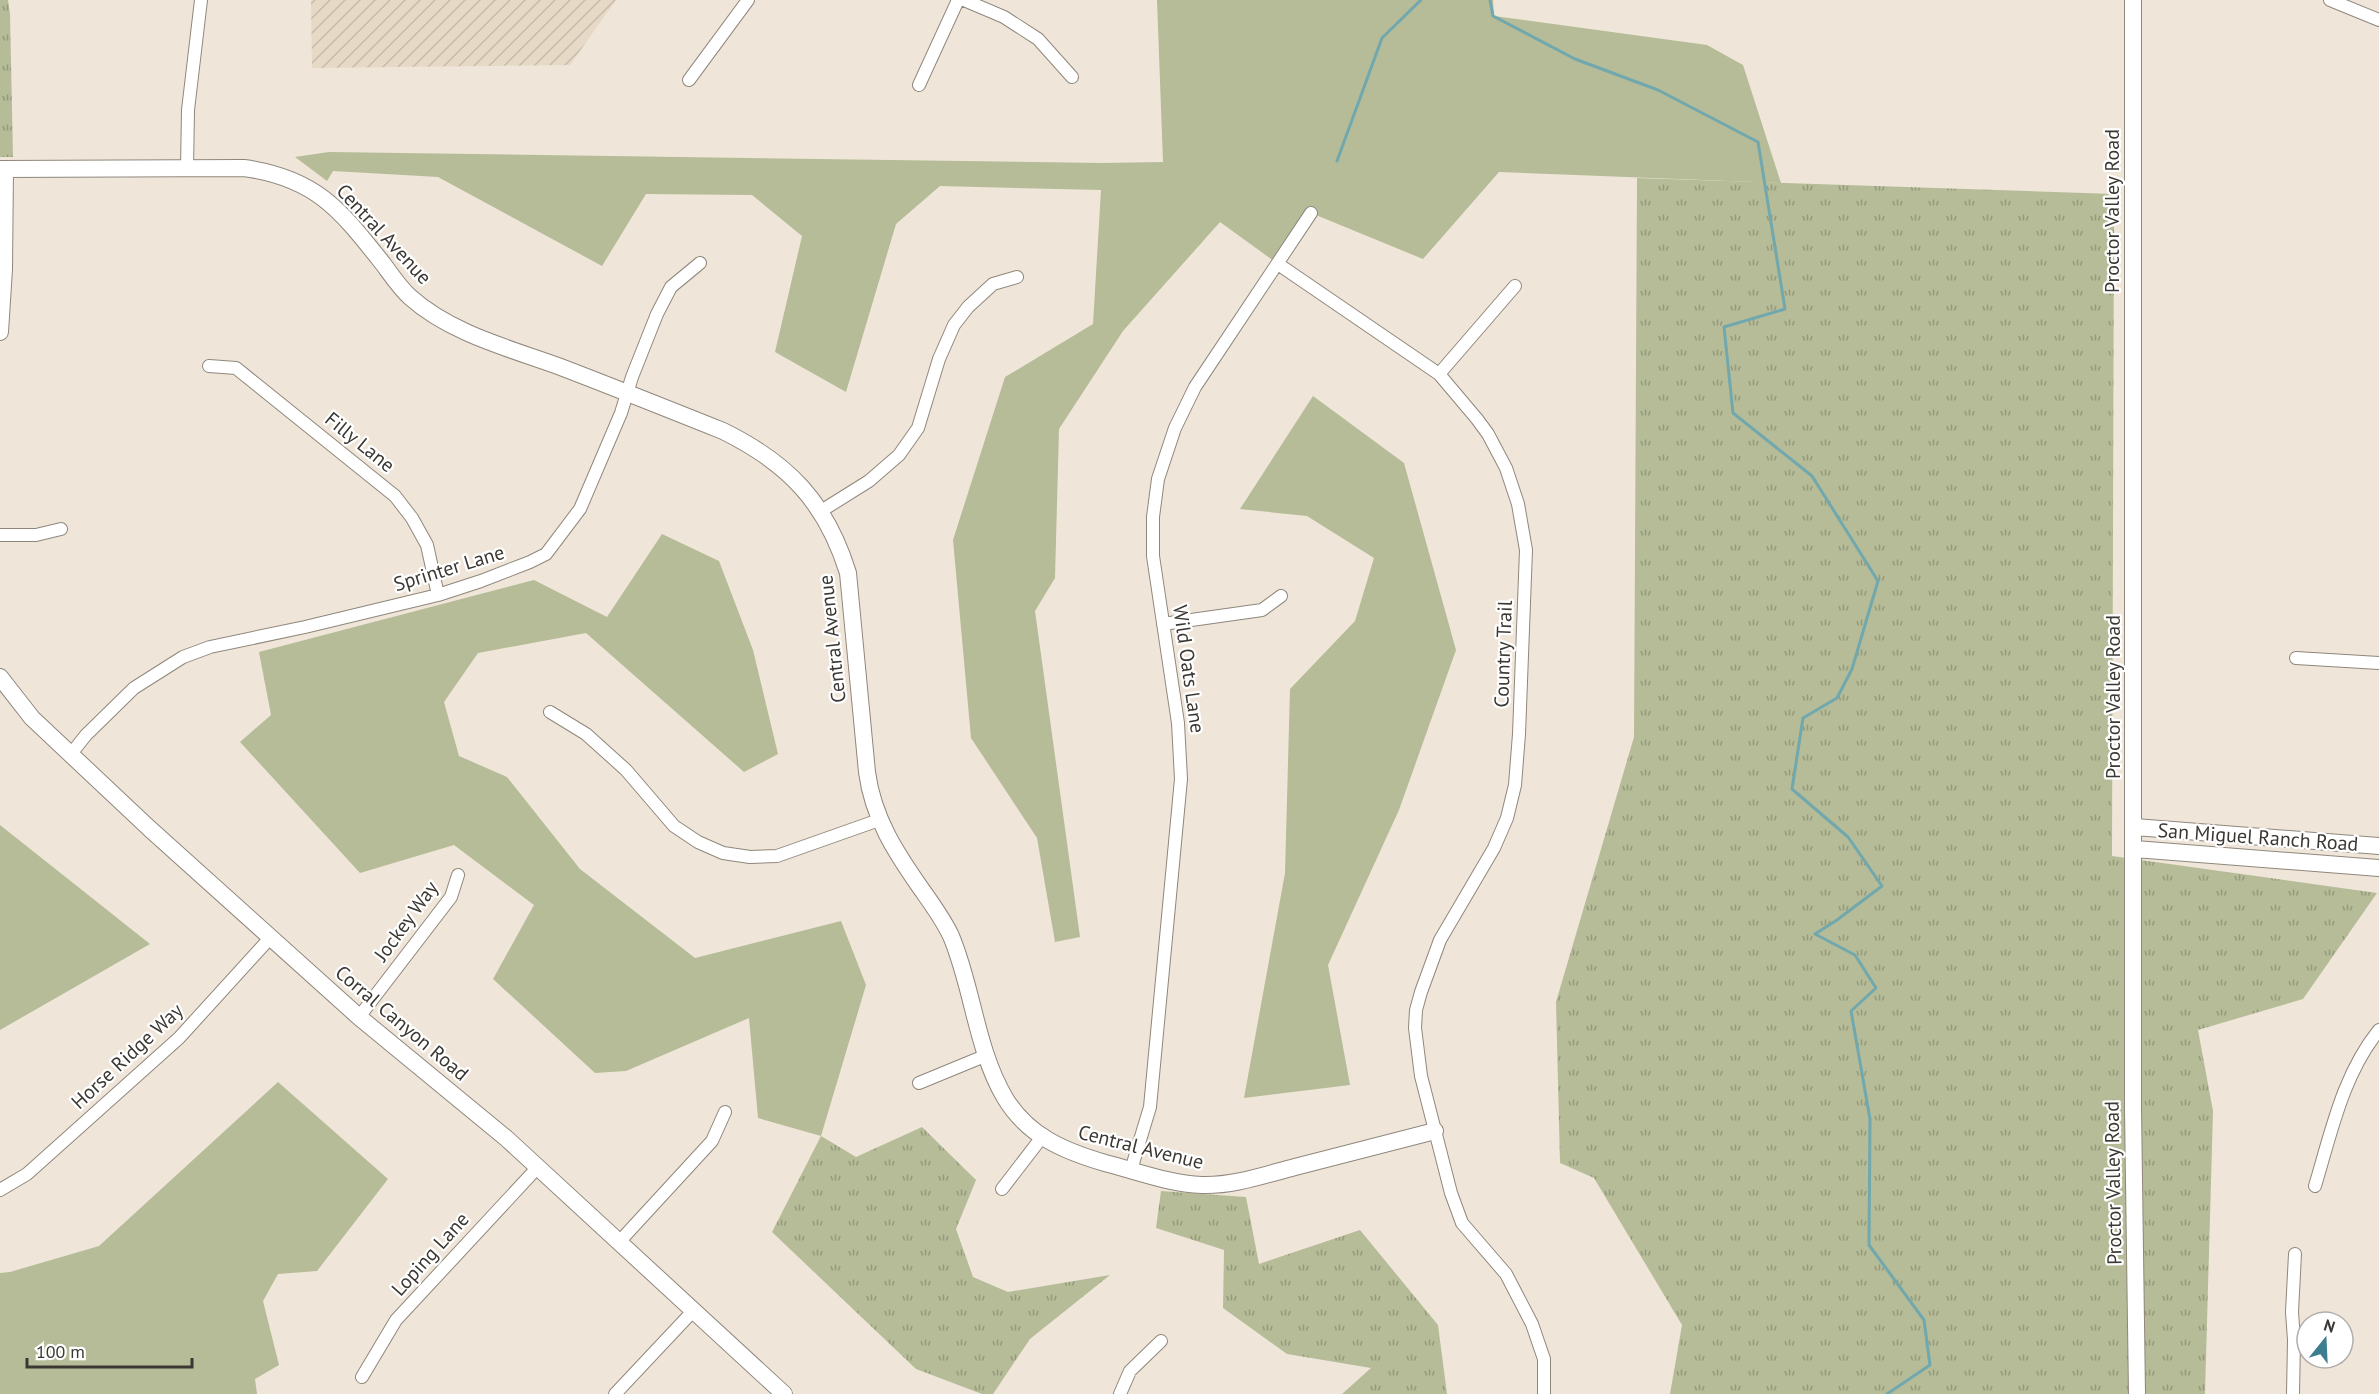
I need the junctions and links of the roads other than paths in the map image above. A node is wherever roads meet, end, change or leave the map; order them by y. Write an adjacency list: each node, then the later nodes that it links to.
1 (201, 0): 11 (street)
2 (748, 0): 9 (street)
3 (957, 0): 10 (street)
4 (964, 0): 8 (street)
5 (2133, 0): 34 (street, Proctor Valley Road)
6 (2330, 0): 7 (street)
7 (2379, 20)
8 (1072, 77)
9 (689, 80)
10 (919, 85)
11 (187, 168): 12 (street, Central Avenue); 21 (street, Central Avenue)
12 (2, 169): 18 (street)
13 (1311, 213): 15 (street, Wild Oats Lane)
14 (700, 263): 21 (street, Sprinter Lane)
15 (1278, 264): 20 (street, Country Trail); 27 (street, Wild Oats Lane)
16 (1017, 277): 22 (street)
17 (1515, 286): 20 (street)
18 (0, 332)
19 (209, 366): 25 (street, Filly Lane)
20 (1439, 374): 45 (street, Country Trail)
21 (626, 393): 22 (street, Central Avenue); 25 (street, Sprinter Lane)
22 (821, 511): 33 (street, Central Avenue)
23 (61, 529): 24 (street)
24 (0, 535)
25 (438, 595): 32 (street, Sprinter Lane)
26 (1281, 596): 27 (street)
27 (1163, 624): 48 (street, Wild Oats Lane)
28 (2296, 658): 29 (street)
29 (2379, 663)
30 (0, 677): 32 (street, Corral Canyon Road)
31 (550, 712): 33 (street)
32 (70, 755): 39 (street, Corral Canyon Road)
33 (879, 820): 42 (street, Central Avenue)
34 (2135, 827): 35 (street, San Miguel Ranch Road); 36 (street, Proctor Valley Road)
35 (2379, 846)
36 (2135, 849): 37 (street, San Miguel Ranch Road); 61 (street, Proctor Valley Road)
37 (2379, 868)
38 (458, 875): 40 (street, Jockey Way)
39 (270, 938): 40 (street, Corral Canyon Road); 51 (street, Horse Ridge Way)
40 (359, 1017): 47 (street, Corral Canyon Road)
41 (2379, 1030): 49 (street)
42 (987, 1055): 43 (street); 46 (street, Central Avenue)
43 (919, 1083)
44 (725, 1112): 52 (street)
45 (1435, 1131): 48 (street, Central Avenue); 60 (street, Country Trail)
46 (1042, 1137): 48 (street, Central Avenue); 50 (street)
47 (538, 1167): 52 (street, Corral Canyon Road); 56 (street, Loping Lane)
48 (1131, 1170)
49 (2315, 1186)
50 (1002, 1189)
51 (0, 1190)
52 (620, 1241): 54 (street, Corral Canyon Road)
53 (2295, 1254): 62 (street)
54 (694, 1310): 57 (street); 58 (street, Corral Canyon Road)
55 (1161, 1341): 59 (street)
56 (363, 1377)
57 (615, 1394)
58 (784, 1394)
59 (1120, 1394)
60 (1544, 1394)
61 (2137, 1394)
62 (2293, 1394)

